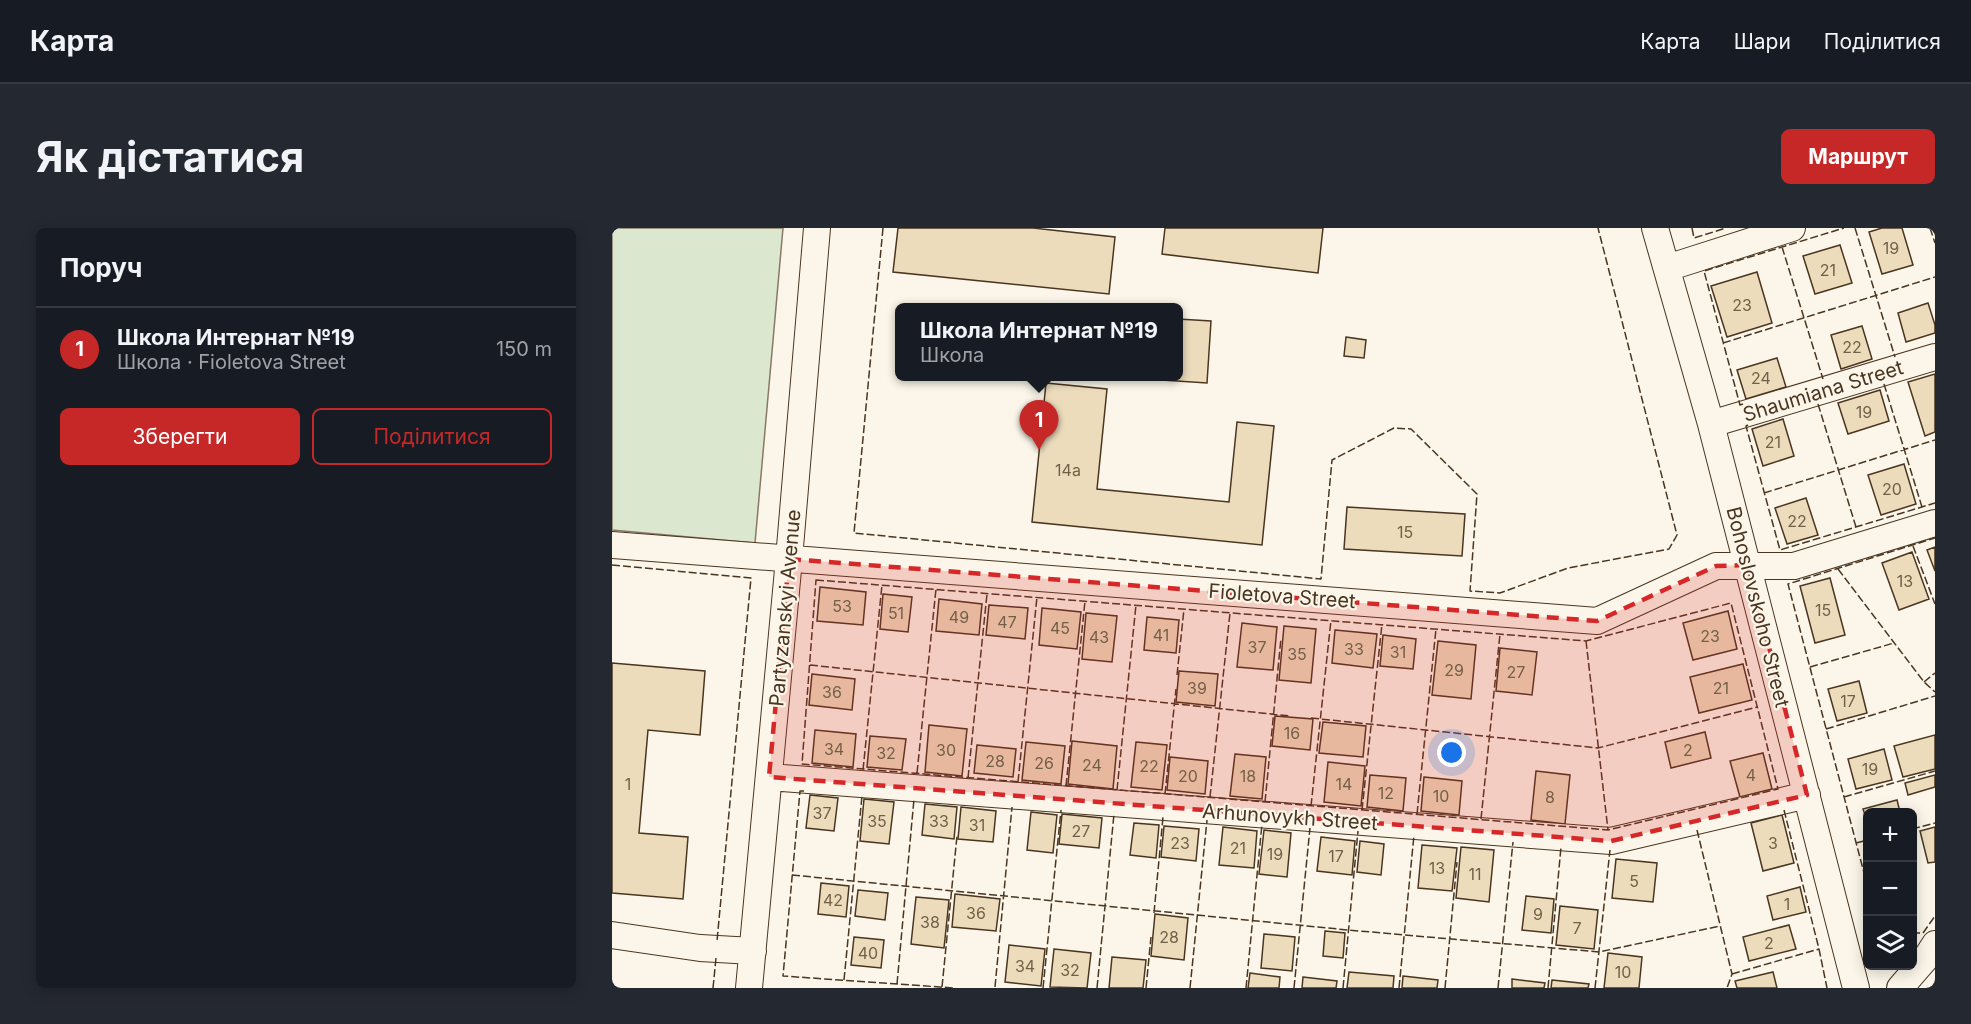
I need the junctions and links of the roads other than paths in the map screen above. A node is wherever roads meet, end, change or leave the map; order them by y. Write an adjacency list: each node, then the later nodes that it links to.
1 (817, 228): 9 (street, Partyzanskyi Avenue)
2 (1655, 228): 4 (street, Bohoslovskoho Street)
3 (1792, 228): 4 (street)
4 (1667, 268): 6 (street, Bohoslovskoho Street)
5 (1935, 357): 6 (street, Shaumiana Street)
6 (1711, 424): 10 (street, Bohoslovskoho Street)
7 (1935, 523): 10 (street, Fioletova Street)
8 (612, 545): 9 (street, Fioletova Street)
9 (789, 559): 10 (street, Fioletova Street); 11 (street, Partyzanskyi Avenue)
10 (1748, 565): 12 (street, Bohoslovskoho Street)
11 (769, 777): 12 (street, Arhunovykh Street); 14 (street, Partyzanskyi Avenue)
12 (1807, 795): 17 (street, Bohoslovskoho Street)
13 (612, 935): 14 (street)
14 (753, 951): 16 (street, Partyzanskyi Avenue)
15 (1932, 953): 18 (street)
16 (750, 988)
17 (1856, 988)
18 (1900, 988)

